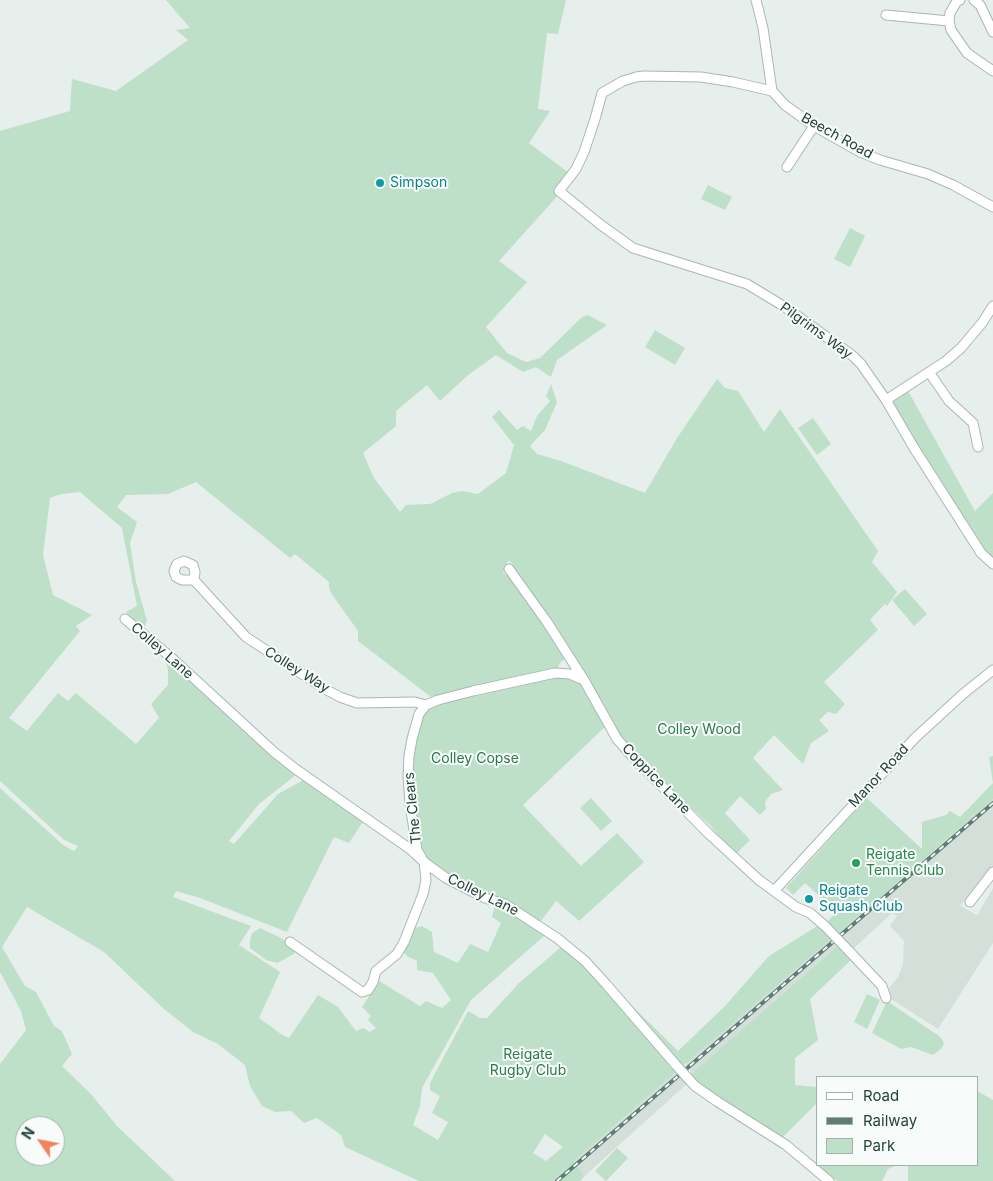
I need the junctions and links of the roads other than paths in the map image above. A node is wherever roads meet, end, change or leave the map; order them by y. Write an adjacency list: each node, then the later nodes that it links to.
1 (756, 0): 8 (street)
2 (960, 0): 5 (street)
3 (974, 0): 6 (street)
4 (886, 15): 5 (street)
5 (949, 21): 7 (street)
6 (993, 32)
7 (993, 71)
8 (772, 92): 9 (street, Beech Road); 14 (street, Pilgrims Way)
9 (814, 126): 10 (street); 11 (street, Beech Road)
10 (787, 167)
11 (993, 207)
12 (992, 312): 13 (street)
13 (929, 372): 14 (street); 15 (street)
14 (886, 400): 16 (street, Pilgrims Way)
15 (978, 447)
16 (993, 564)
17 (509, 569): 21 (street, Coppice Lane)
18 (194, 580): 22 (street, Colley Way)
19 (125, 619): 23 (street, Colley Lane)
20 (993, 670): 25 (street, Manor Road)
21 (584, 680): 22 (street); 25 (street, Coppice Lane)
22 (426, 704): 23 (street, The Clears)
23 (424, 862): 27 (street, The Clears); 29 (street, Colley Lane, bridge)
24 (993, 872): 26 (street)
25 (774, 891): 28 (street, Coppice Lane, bridge)
26 (970, 902)
27 (290, 942)
28 (886, 998)
29 (829, 1181)

